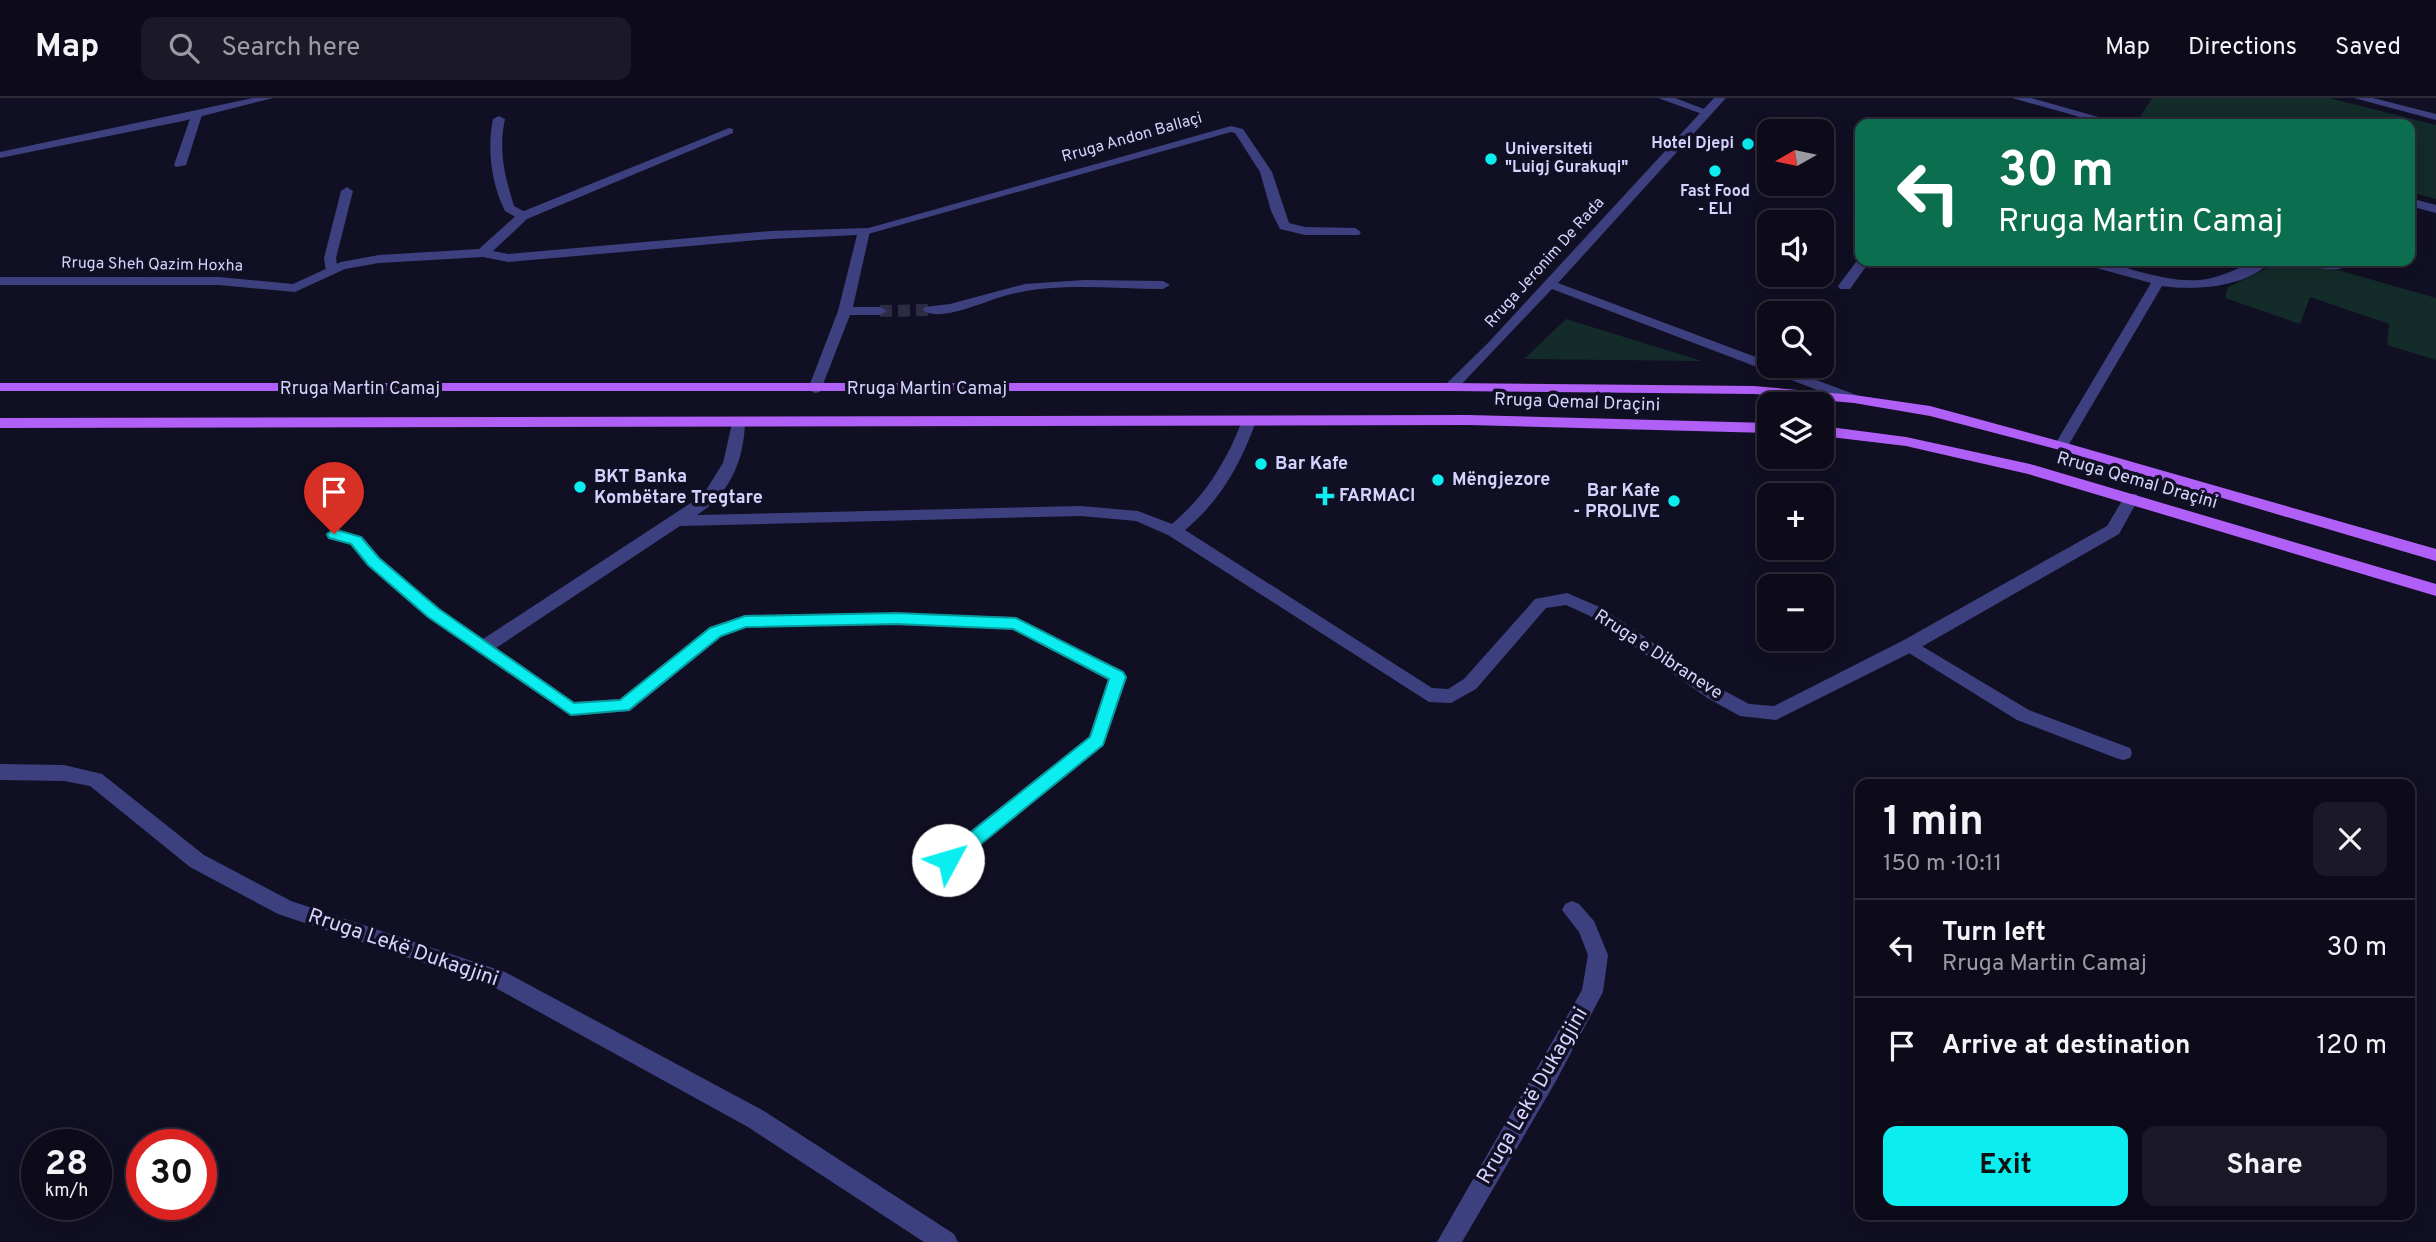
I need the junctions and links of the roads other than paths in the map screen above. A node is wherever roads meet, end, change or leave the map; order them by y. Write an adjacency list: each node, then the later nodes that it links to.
1 (267, 98): 7 (street)
2 (1664, 98): 6 (street)
3 (1720, 98): 6 (street, Rruga Jeronim De Rada)
4 (2018, 98): 10 (street)
5 (2360, 98): 8 (street)
6 (1706, 112): 27 (street, Rruga Jeronim De Rada)
7 (196, 115): 12 (street); 13 (street)
8 (2436, 117)
9 (499, 119): 17 (street)
10 (2098, 119)
11 (729, 131): 17 (street)
12 (0, 155)
13 (180, 165)
14 (347, 191): 24 (street)
15 (2415, 203): 16 (street)
16 (2436, 209)
17 (523, 216): 20 (street)
18 (864, 231): 19 (street, Rruga Andon Ballaçi); 20 (street, Rruga Andon Ballaçi); 31 (street)
19 (1355, 232)
20 (483, 253): 24 (street, Rruga Sheh Qazim Hoxha)
21 (1860, 266): 29 (street)
22 (2104, 266): 26 (street)
23 (2255, 266): 26 (street)
24 (332, 271): 25 (street, Rruga Sheh Qazim Hoxha)
25 (0, 281)
26 (2158, 282): 43 (street, Rruga Qemal Draçini)
27 (1550, 284): 34 (street, Rruga Jeronim De Rada); 36 (street, Rruga Qemal Draçini)
28 (1163, 285): 30 (street)
29 (1845, 286)
30 (930, 310)
31 (845, 311): 32 (street); 35 (street)
32 (880, 311)
33 (0, 387): 35 (main road, Rruga Martin Camaj)
34 (1451, 387): 35 (main road, Rruga Martin Camaj); 36 (main road, Rruga Martin Camaj)
35 (815, 390)
36 (1854, 398): 43 (main road, Rruga Qemal Draçini)
37 (1468, 420): 38 (main road, Rruga Martin Camaj); 41 (main road, Rruga Qemal Draçini)
38 (1249, 421): 39 (main road, Rruga Martin Camaj); 46 (street)
39 (738, 422): 40 (main road, Rruga Martin Camaj); 45 (street)
40 (0, 423)
41 (1757, 428)
42 (1834, 431): 44 (main road, Rruga Qemal Draçini)
43 (2061, 446): 48 (main road, Rruga Qemal Draçini)
44 (2131, 498): 49 (main road, Rruga Qemal Draçini); 50 (street, Rruga e Dibraneve)
45 (677, 521): 46 (street); 51 (street)
46 (1174, 531): 50 (street, Rruga e Dibraneve)
47 (334, 534): 51 (street)
48 (2436, 555)
49 (2436, 590)
50 (1910, 645): 52 (street)
51 (483, 649): 54 (street)
52 (2123, 753)
53 (0, 772): 56 (street, Rruga Lekë Dukagjini)
54 (948, 860)
55 (1572, 910): 57 (street, Rruga Lekë Dukagjini)
56 (946, 1242)
57 (1449, 1242)

